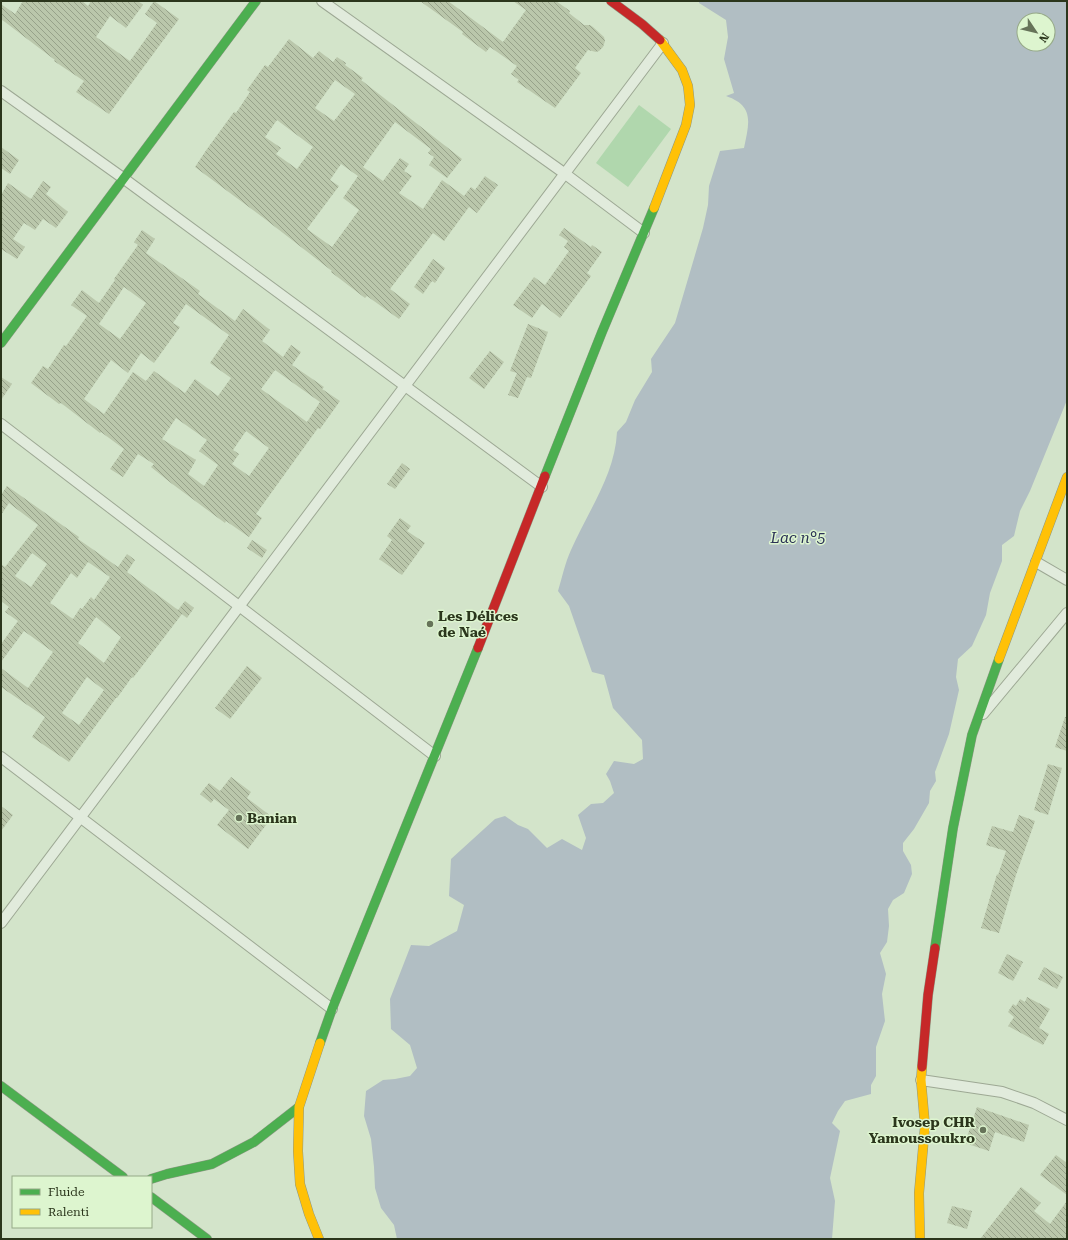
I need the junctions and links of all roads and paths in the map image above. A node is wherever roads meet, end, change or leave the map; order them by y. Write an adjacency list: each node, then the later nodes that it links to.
1 (256, 1): 7 (street)
2 (322, 1): 6 (street)
3 (611, 1): 4 (street)
4 (663, 43): 6 (street); 8 (street)
5 (1, 91): 7 (street)
6 (564, 173): 8 (street); 10 (street)
7 (123, 178): 9 (street); 10 (street)
8 (644, 233): 13 (street)
9 (1, 343)
10 (404, 386): 13 (street); 16 (street)
11 (1, 424): 16 (street)
12 (1067, 477): 14 (street)
13 (542, 487): 19 (street)
14 (1036, 562): 15 (street); 18 (street)
15 (1067, 580)
16 (239, 606): 19 (street); 21 (street)
17 (1067, 613): 18 (street)
18 (976, 722): 24 (street)
19 (435, 756): 23 (street)
20 (1, 757): 21 (street)
21 (80, 817): 22 (street); 23 (street)
22 (1, 923)
23 (332, 1009): 26 (street)
24 (922, 1080): 27 (street); 33 (street)
25 (1, 1086): 28 (street)
26 (299, 1107): 29 (street); 32 (street)
27 (1067, 1120)
28 (123, 1176)
29 (152, 1179)
30 (152, 1198): 31 (street)
31 (207, 1239)
32 (319, 1239)
33 (920, 1239)

